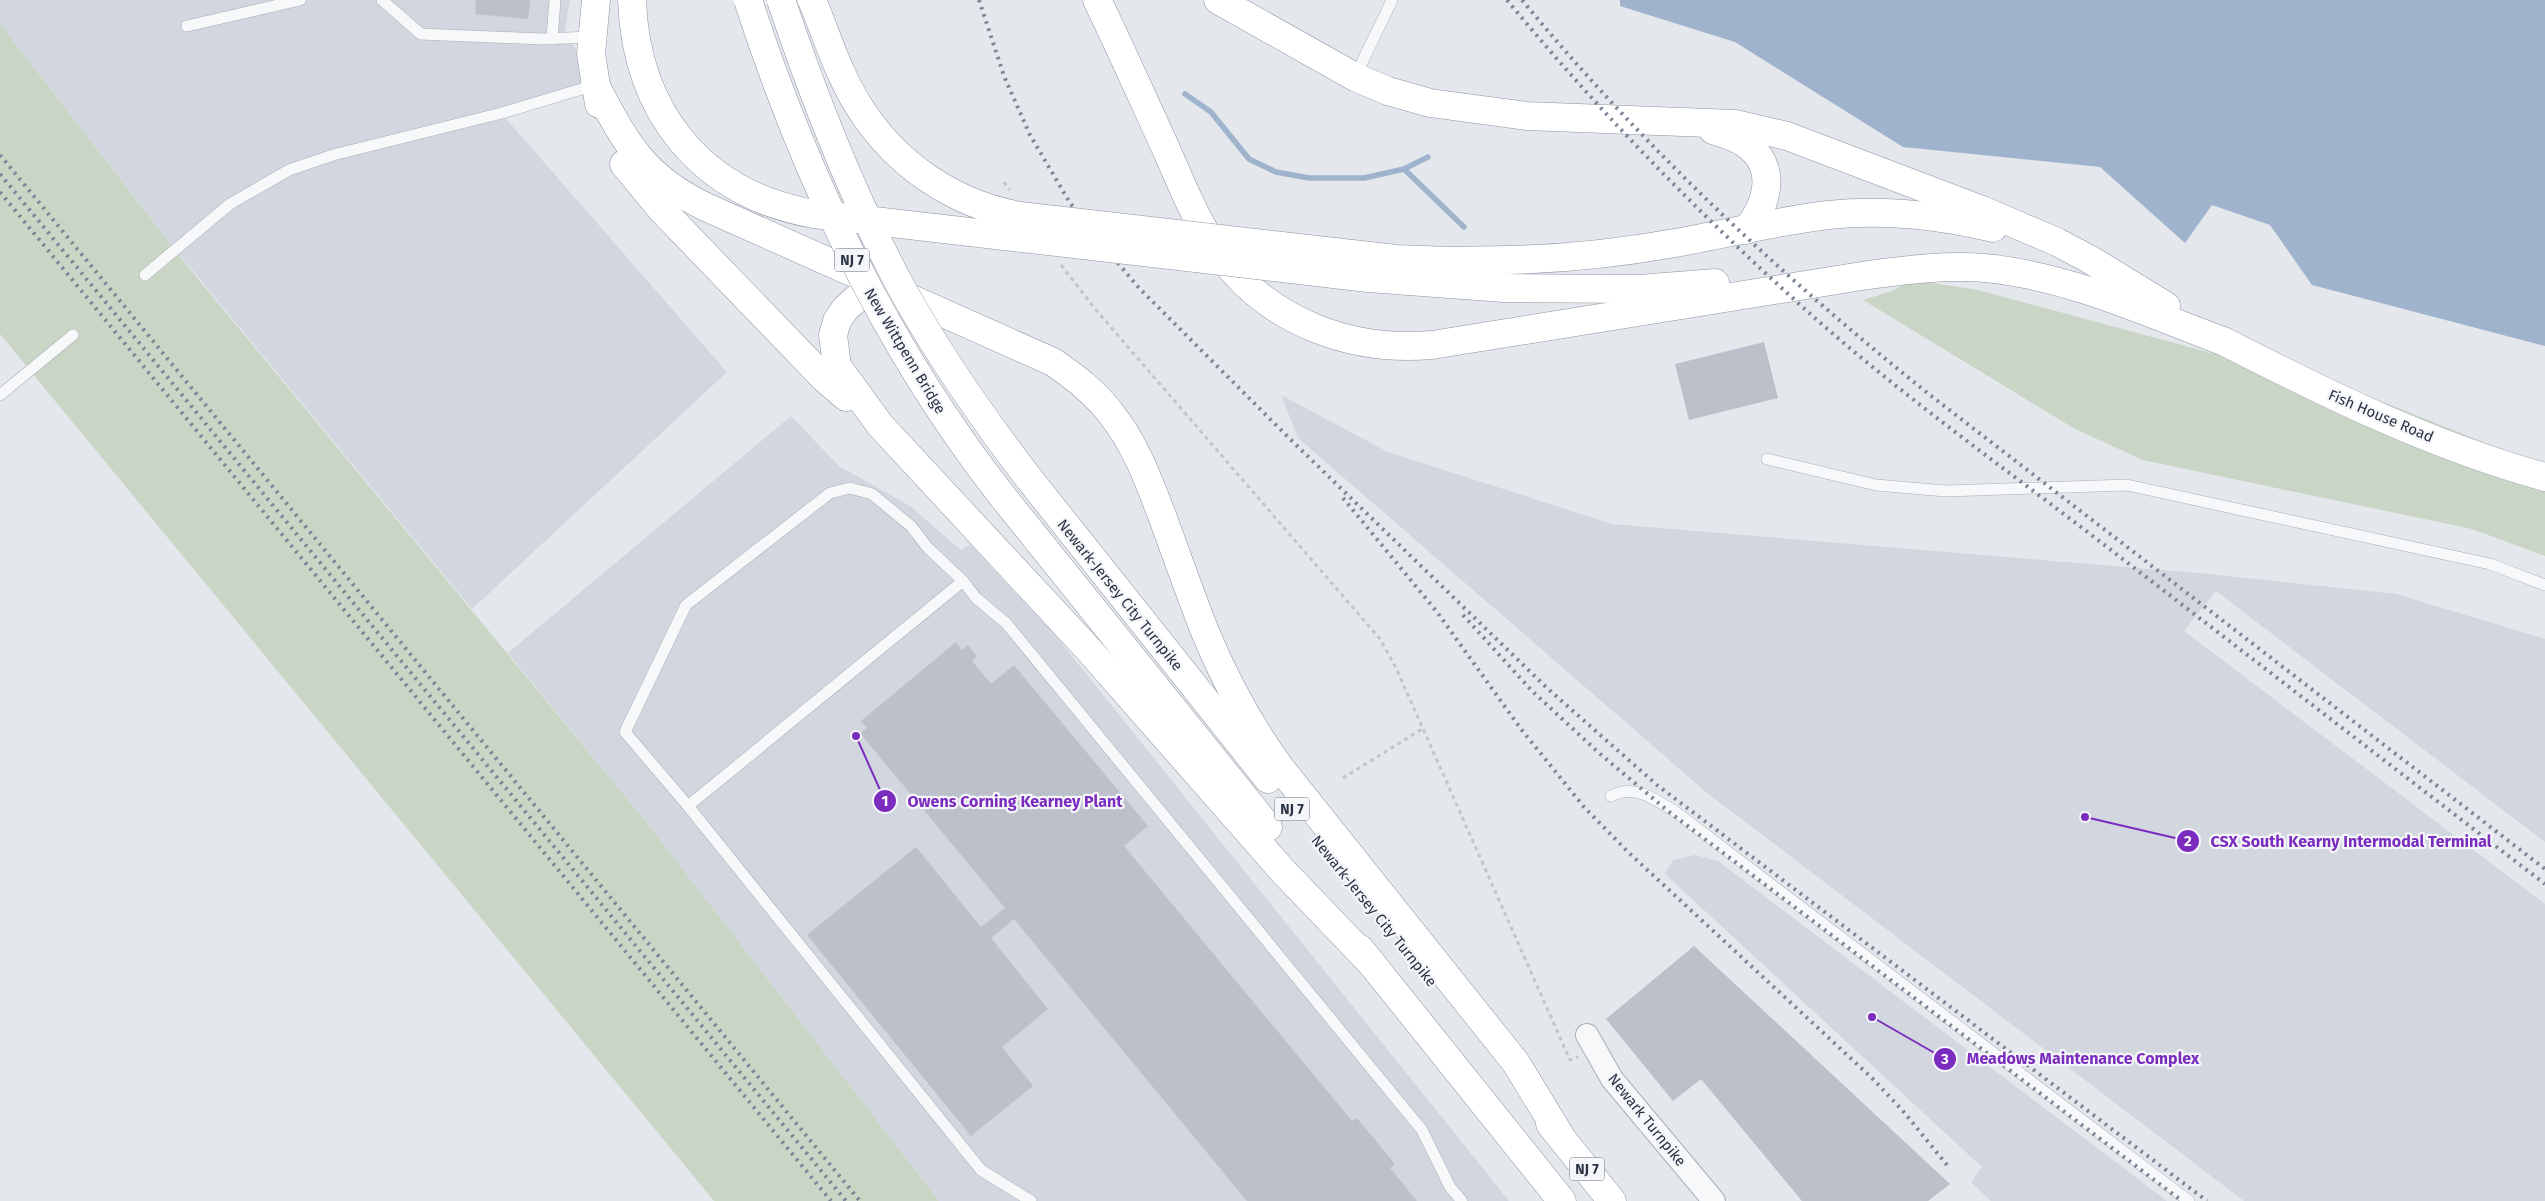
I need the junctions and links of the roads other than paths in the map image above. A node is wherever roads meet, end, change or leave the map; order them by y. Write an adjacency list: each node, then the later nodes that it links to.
1 (300, 0): 12 (lane)
2 (382, 0): 14 (lane)
3 (555, 0): 14 (lane)
4 (596, 0): 13 (main road)
5 (632, 0): 19 (main road, bridge)
6 (748, 0): 29 (main road, New Wittpenn Bridge / NJ 7, bridge)
7 (781, 0): 27 (main road, New Wittpenn Bridge / NJ 7, bridge)
8 (812, 0): 18 (main road, bridge)
9 (1097, 0): 19 (main road)
10 (1218, 0): 15 (main road)
11 (1392, 0): 15 (lane)
12 (187, 26)
13 (591, 37): 14 (lane); 16 (main road)
14 (552, 39)
15 (1355, 77): 17 (main road)
16 (595, 86): 20 (lane); 21 (main road); 25 (main road)
17 (1696, 123): 18 (main road); 23 (main road)
18 (1746, 230): 23 (main road)
19 (1918, 269): 23 (main road)
20 (145, 275)
21 (944, 314): 25 (main road); 36 (main road)
22 (73, 335): 24 (lane)
23 (2223, 341): 28 (main road, Fish House Road)
24 (0, 395)
25 (880, 425): 34 (main road)
26 (1767, 459): 31 (lane)
27 (1027, 476): 36 (main road, Newark-Jersey City Turnpike / NJ 7)
28 (2545, 477)
29 (1003, 496): 34 (main road, Newark-Jersey City Turnpike / NJ 7)
30 (963, 581): 33 (lane); 33 (lane); 38 (lane)
31 (2545, 585)
32 (1611, 796): 42 (lane)
33 (688, 806): 37 (lane)
34 (1372, 964): 39 (main road, Newark-Jersey City Turnpike / NJ 7)
35 (1591, 1043): 41 (street, Newark Turnpike)
36 (1562, 1137): 40 (main road, Newark-Jersey City Turnpike / NJ 7)
37 (1030, 1201)
38 (1462, 1201)
39 (1562, 1201)
40 (1612, 1201)
41 (1714, 1201)
42 (2189, 1201)

